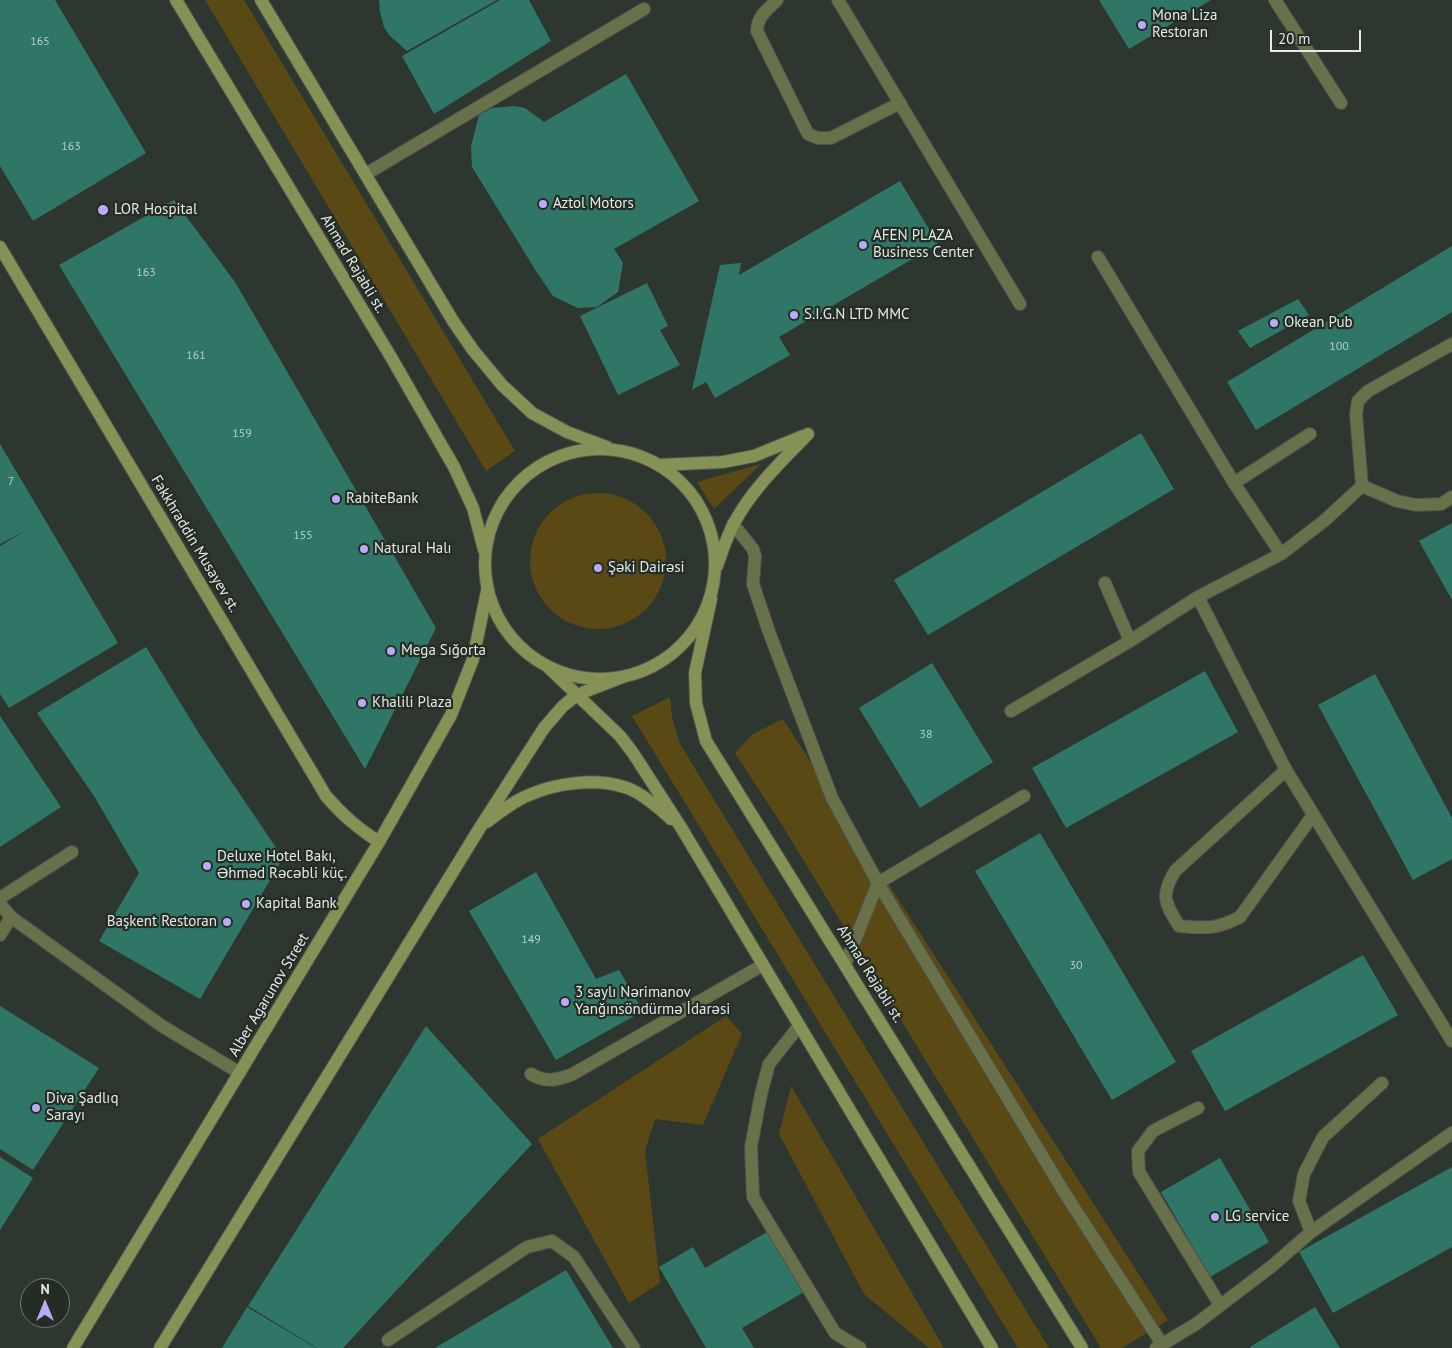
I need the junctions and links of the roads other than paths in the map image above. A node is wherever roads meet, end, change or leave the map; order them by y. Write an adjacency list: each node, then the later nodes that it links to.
1 (176, 0): 21 (main road, Ahmad Rajabli st.)
2 (261, 0): 9 (main road)
3 (777, 0): 7 (street)
4 (838, 0): 7 (street)
5 (1275, 0): 8 (street)
6 (644, 9): 9 (street)
7 (900, 103): 12 (street)
8 (1341, 103)
9 (366, 174): 15 (main road)
10 (0, 247): 38 (main road, Fakkhraddin Musayev st.)
11 (1098, 257): 17 (street)
12 (1020, 304)
13 (1452, 344): 18 (street)
14 (1310, 434): 17 (street)
15 (614, 450): 16 (main road); 21 (main road)
16 (658, 464): 20 (main road); 23 (main road)
17 (1234, 483): 22 (street)
18 (1362, 486): 19 (street); 22 (street)
19 (1452, 496)
20 (733, 524): 23 (main road); 40 (street)
21 (485, 552): 25 (main road)
22 (1281, 554): 26 (street)
23 (716, 568): 27 (main road)
24 (1106, 583): 28 (street)
25 (487, 591): 29 (main road); 38 (main road, Alber Agarunov Street)
26 (1198, 597): 28 (street); 33 (street)
27 (711, 599): 30 (main road); 46 (main road, Ahmad Rajabli st.)
28 (1130, 641): 32 (street)
29 (549, 668): 30 (main road); 31 (main road)
30 (624, 677): 31 (main road)
31 (578, 694): 36 (main road); 37 (main road)
32 (1011, 711)
33 (1286, 770): 35 (street); 35 (street)
34 (1024, 796): 40 (street)
35 (1313, 815): 48 (street)
36 (481, 826): 37 (main road); 59 (main road)
37 (682, 829): 45 (main road)
38 (379, 842): 49 (main road, Alber Agarunov Street)
39 (72, 852): 41 (street)
40 (878, 883): 46 (street); 57 (street)
41 (0, 898)
42 (0, 904): 43 (street)
43 (11, 917): 44 (street); 49 (street)
44 (0, 935)
45 (763, 965): 47 (main road); 50 (street)
46 (845, 965): 63 (main road, Ahmad Rajabli st.)
47 (799, 1026): 61 (street); 62 (main road)
48 (1452, 1041)
49 (240, 1073): 58 (main road, Alber Agarunov Street)
50 (531, 1074)
51 (1382, 1083): 54 (street)
52 (1198, 1108): 55 (street)
53 (1452, 1133): 54 (street)
54 (1311, 1232): 55 (street)
55 (1220, 1305): 57 (street)
56 (388, 1340): 60 (street)
57 (1159, 1346)
58 (73, 1348)
59 (160, 1348)
60 (634, 1348)
61 (860, 1348)
62 (992, 1348)
63 (1082, 1348)

